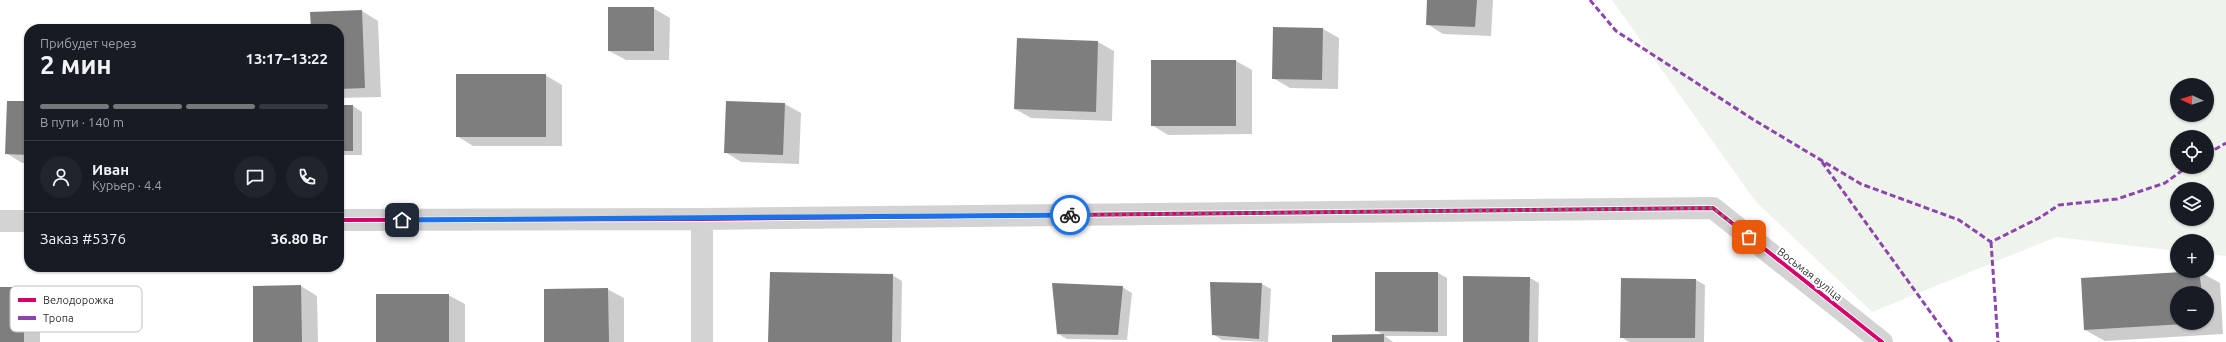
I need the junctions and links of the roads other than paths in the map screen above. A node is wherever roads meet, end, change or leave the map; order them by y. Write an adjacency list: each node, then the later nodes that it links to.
1 (344, 220): 2 (street, Восьмая вуліца)
2 (702, 220): 5 (street); 6 (street, Восьмая вуліца)
3 (0, 221): 4 (street)
4 (24, 221)
5 (702, 342)
6 (1882, 342)

